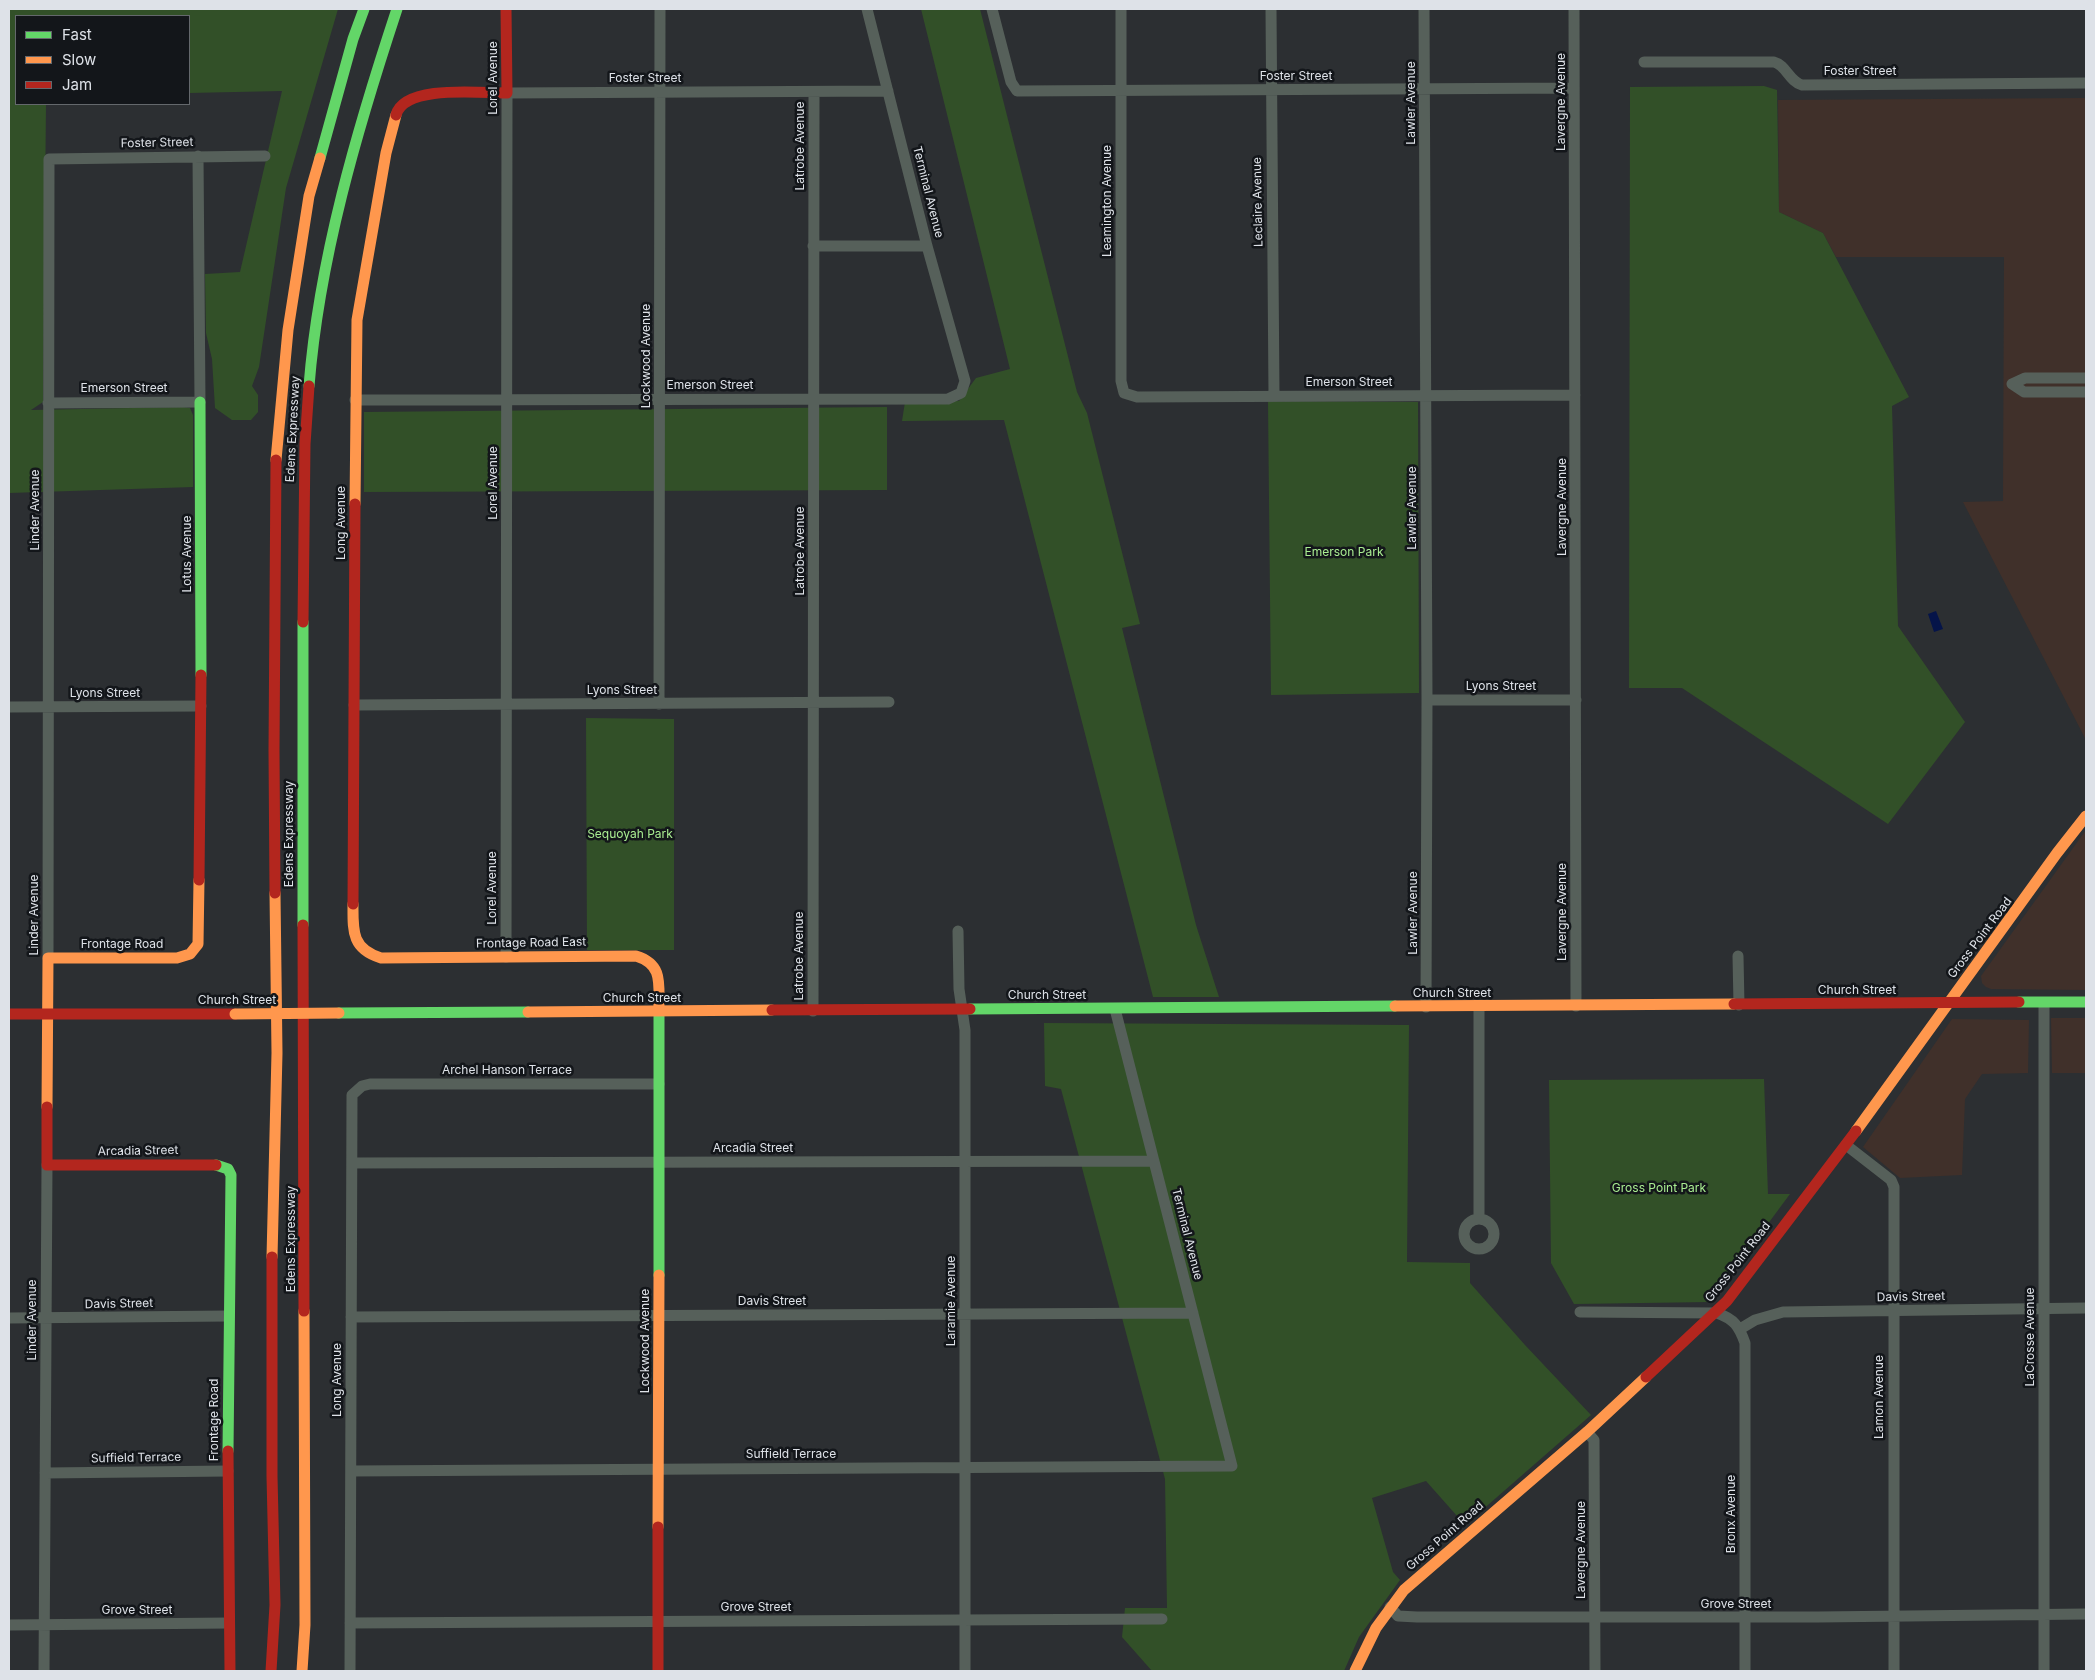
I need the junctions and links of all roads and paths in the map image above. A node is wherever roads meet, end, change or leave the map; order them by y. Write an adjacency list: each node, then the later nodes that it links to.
1 (364, 9): 116 (main road, Edens Expressway)
2 (397, 9): 117 (main road, Edens Expressway)
3 (506, 9): 20 (main road, Lorel Avenue)
4 (660, 9): 18 (street, Lockwood Avenue)
5 (867, 9): 17 (street, Terminal Avenue)
6 (992, 9): 15 (street, Foster Street)
7 (1121, 9): 15 (street, Leamington Avenue)
8 (1271, 9): 16 (street, Leclaire Avenue)
9 (1424, 9): 13 (street, Lawler Avenue)
10 (1574, 9): 14 (street, Lavergne Avenue)
11 (1644, 62): 12 (street, Foster Street)
12 (2086, 83)
13 (1425, 88): 14 (street, Foster Street); 16 (street, Foster Street); 31 (street, Lawler Avenue)
14 (1574, 88): 32 (street, Lavergne Avenue)
15 (1121, 90): 16 (street, Foster Street); 30 (street, Leamington Avenue)
16 (1271, 90): 33 (street, Leclaire Avenue)
17 (888, 91): 19 (street, Foster Street); 26 (street, Terminal Avenue)
18 (660, 92): 19 (street, Foster Street); 20 (street, Foster Street); 34 (street, Lockwood Avenue)
19 (814, 92): 25 (street, Latrobe Avenue)
20 (507, 93): 21 (main road, Foster Street); 37 (street, Lorel Avenue)
21 (404, 103): 36 (main road, Long Avenue)
22 (198, 156): 23 (street, Foster Street); 24 (street, Foster Street); 38 (street, Lotus Avenue)
23 (265, 156)
24 (49, 159): 39 (street, Linder Avenue)
25 (814, 246): 26 (street); 35 (street, Latrobe Avenue)
26 (927, 246): 28 (street, Terminal Avenue)
27 (2086, 378): 29 (street)
28 (965, 381): 35 (street, Emerson Street)
29 (2086, 392)
30 (1124, 393): 33 (street, Emerson Street)
31 (1425, 395): 32 (street, Emerson Street); 33 (street, Emerson Street); 40 (street, Lawler Avenue)
32 (1575, 395): 41 (street, Lavergne Avenue)
33 (1274, 396)
34 (660, 399): 35 (street, Emerson Street); 37 (street, Emerson Street); 45 (street, Lockwood Avenue)
35 (813, 399): 43 (street, Latrobe Avenue)
36 (355, 400): 37 (street, Emerson Street); 46 (main road, Long Avenue)
37 (506, 400): 44 (street, Lorel Avenue)
38 (200, 402): 39 (street, Emerson Street); 47 (main road, Lotus Avenue)
39 (48, 403): 49 (street, Linder Avenue)
40 (1428, 700): 41 (street, Lyons Street); 63 (street, Lawler Avenue)
41 (1576, 700): 62 (street, Lavergne Avenue)
42 (890, 702): 43 (street, Lyons Street)
43 (813, 703): 45 (street, Lyons Street); 66 (street, Latrobe Avenue)
44 (506, 704): 45 (street, Lyons Street); 46 (street, Lyons Street); 55 (street, Lorel Avenue)
45 (659, 704)
46 (354, 705): 52 (main road, Long Avenue)
47 (201, 706): 49 (street, Lyons Street); 53 (main road, Lotus Avenue)
48 (9, 707): 49 (street, Lyons Street)
49 (48, 707): 56 (street, Linder Avenue)
50 (2086, 816): 58 (main road, Gross Point Road)
51 (958, 931): 65 (street, Laramie Avenue)
52 (361, 948): 55 (main road, Frontage Road East)
53 (195, 951): 56 (main road, Frontage Road)
54 (1738, 956): 60 (street)
55 (506, 957): 67 (main road, Frontage Road East)
56 (48, 958): 69 (main road, Linder Avenue)
57 (2086, 1002): 59 (main road, Church Street)
58 (1948, 1003): 59 (main road, Church Street); 60 (main road, Church Street); 72 (main road, Gross Point Road)
59 (2044, 1003): 81 (street, LaCrosse Avenue)
60 (1738, 1005): 62 (main road, Church Street)
61 (1479, 1006): 62 (main road, Church Street); 63 (main road, Church Street); 79 (street)
62 (1576, 1006)
63 (1426, 1007): 64 (main road, Church Street)
64 (1115, 1009): 65 (main road, Church Street); 74 (street, Terminal Avenue)
65 (962, 1010): 66 (main road, Church Street); 73 (street, Laramie Avenue)
66 (813, 1011): 67 (main road, Church Street)
67 (659, 1012): 69 (main road, Church Street, bridge); 70 (main road, Lockwood Avenue)
68 (9, 1014): 69 (main road, Church Street)
69 (48, 1014): 77 (main road, Linder Avenue)
70 (659, 1084): 71 (street, Archel Hanson Terrace); 75 (main road, Lockwood Avenue)
71 (356, 1090): 76 (street, Long Avenue)
72 (1846, 1145): 82 (street, Lamon Avenue); 84 (main road, Gross Point Road)
73 (965, 1161): 74 (street, Arcadia Street); 75 (street, Arcadia Street); 86 (street, Laramie Avenue)
74 (1154, 1161): 85 (street, Terminal Avenue)
75 (659, 1162): 76 (street, Arcadia Street); 87 (main road, Lockwood Avenue)
76 (352, 1164): 89 (street, Long Avenue)
77 (47, 1165): 78 (main road, Arcadia Street); 91 (street, Linder Avenue)
78 (228, 1169): 88 (main road, Frontage Road)
79 (1479, 1219)
80 (2086, 1308): 81 (street, Davis Street)
81 (2044, 1309): 82 (street, Davis Street); 103 (street, LaCrosse Avenue)
82 (1893, 1311): 92 (street, Davis Street); 106 (street, Lamon Avenue)
83 (1580, 1312): 84 (street)
84 (1717, 1312): 92 (street); 93 (street, Bronx Avenue); 94 (main road, Gross Point Road)
85 (1193, 1313): 86 (street, Davis Street); 96 (street, Terminal Avenue)
86 (965, 1314): 87 (street, Davis Street); 95 (street, Laramie Avenue)
87 (659, 1315): 89 (street, Davis Street); 97 (main road, Lockwood Avenue)
88 (229, 1316): 91 (street, Davis Street); 98 (main road, Frontage Road)
89 (351, 1317): 99 (street, Long Avenue)
90 (9, 1318): 91 (street, Davis Street)
91 (45, 1318): 100 (street, Linder Avenue)
92 (1740, 1329): 93 (street, Bronx Avenue)
93 (1744, 1357): 105 (street, Bronx Avenue)
94 (1587, 1432): 101 (main road, Gross Point Road); 104 (street, Lavergne Avenue)
95 (965, 1466): 96 (street, Suffield Terrace); 97 (street, Suffield Terrace); 107 (street, Laramie Avenue)
96 (1232, 1466)
97 (658, 1468): 99 (street, Suffield Terrace); 109 (main road, Lockwood Avenue)
98 (228, 1471): 100 (street, Suffield Terrace); 110 (main road, Frontage Road)
99 (351, 1471): 111 (street, Long Avenue)
100 (45, 1473): 113 (street, Linder Avenue)
101 (1390, 1607): 104 (street, Grove Street); 121 (main road, Gross Point Road)
102 (2086, 1614): 103 (street, Grove Street)
103 (2044, 1615): 106 (street, Grove Street); 125 (street, LaCrosse Avenue)
104 (1595, 1617): 105 (street, Grove Street); 122 (street, Lavergne Avenue)
105 (1745, 1617): 106 (street, Grove Street); 123 (street, Bronx Avenue)
106 (1894, 1617): 124 (street, Lamon Avenue)
107 (965, 1619): 108 (street, Grove Street); 109 (street, Grove Street); 120 (street, Laramie Avenue)
108 (1162, 1619)
109 (658, 1621): 111 (street, Grove Street); 119 (main road, Lockwood Avenue)
110 (230, 1623): 113 (street, Grove Street); 115 (main road, Frontage Road)
111 (350, 1624): 118 (street, Long Avenue)
112 (9, 1625): 113 (street, Grove Street)
113 (44, 1625): 114 (street, Linder Avenue)
114 (44, 1671)
115 (230, 1671)
116 (271, 1671)
117 (302, 1671)
118 (350, 1671)
119 (658, 1671)
120 (965, 1671)
121 (1355, 1671)
122 (1595, 1671)
123 (1745, 1671)
124 (1894, 1671)
125 (2044, 1671)

